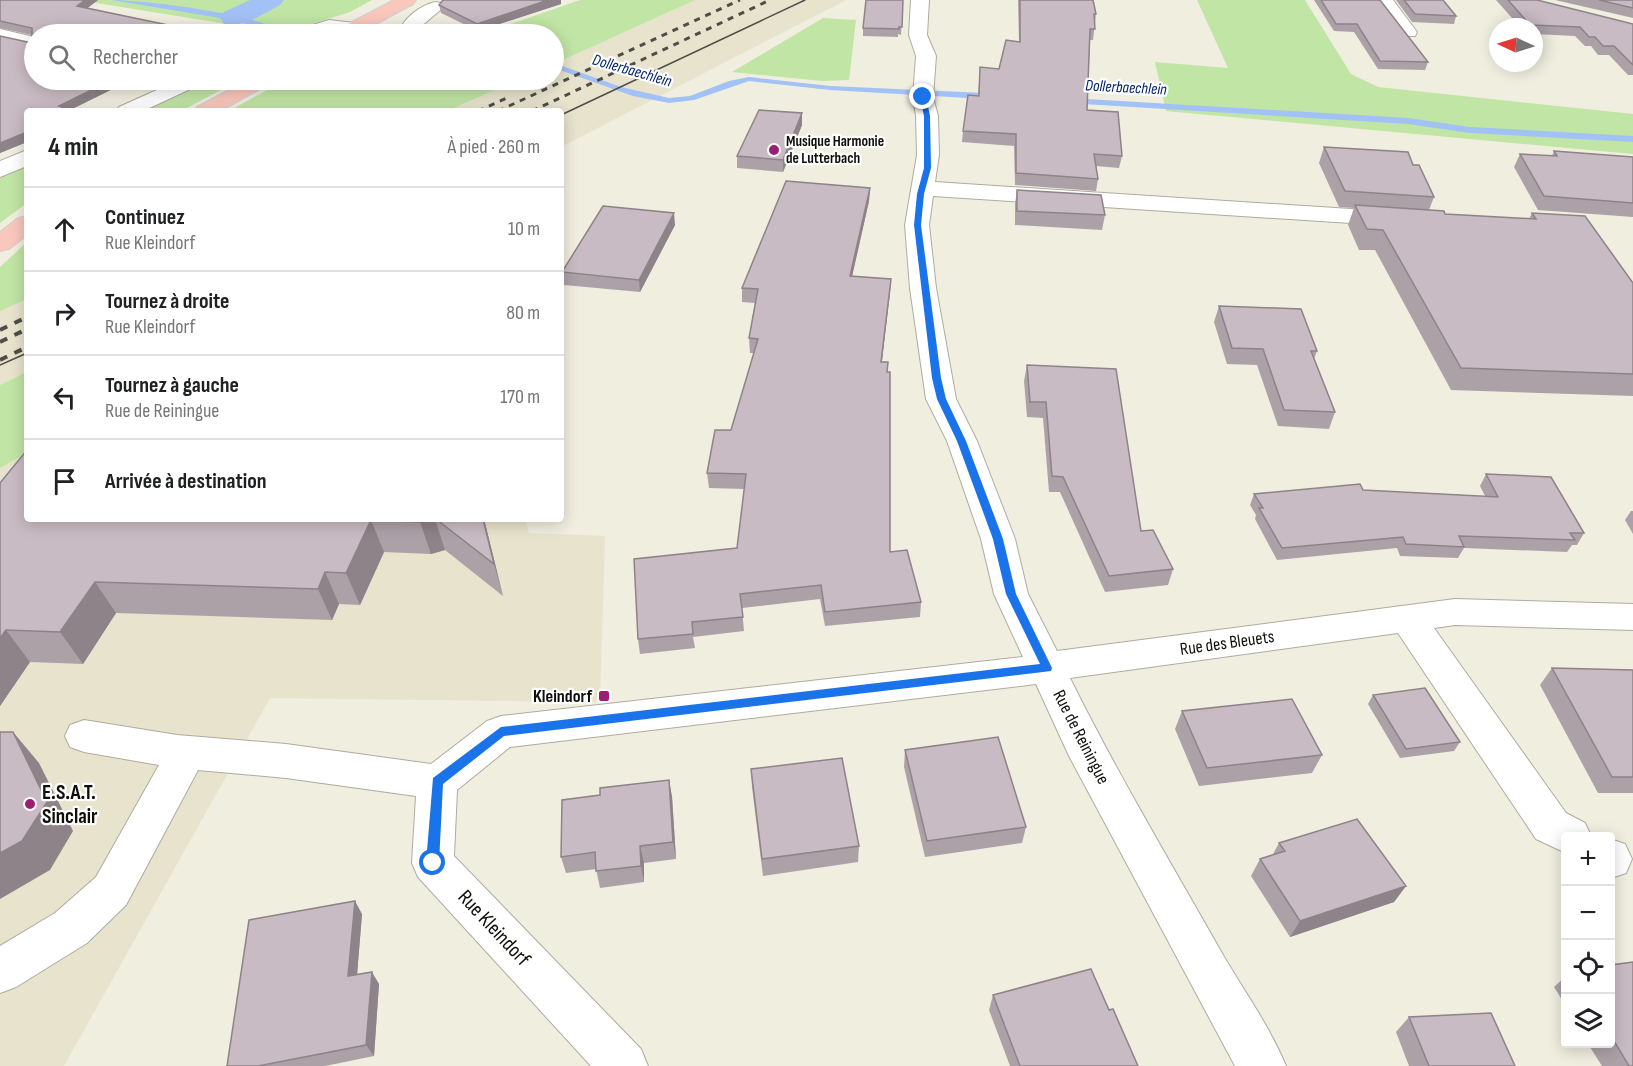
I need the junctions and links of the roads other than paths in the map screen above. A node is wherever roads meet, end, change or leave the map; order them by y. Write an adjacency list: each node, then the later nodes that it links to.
1 (920, 0): 15 (street, Rue de Reiningue)
2 (1384, 0): 6 (street)
3 (405, 1): 4 (main road); 5 (street)
4 (363, 24)
5 (412, 24)
6 (1408, 32)
7 (0, 35): 8 (street)
8 (24, 41)
9 (172, 90): 11 (street)
10 (243, 90): 12 (main road)
11 (133, 108)
12 (210, 108)
13 (24, 158): 14 (street)
14 (0, 170)
15 (924, 182): 16 (street); 17 (street); 22 (street, Rue de Reiningue)
16 (1356, 203)
17 (1423, 221)
18 (24, 225): 19 (main road)
19 (0, 244)
20 (1633, 617): 21 (street, Rue des Bleuets)
21 (1408, 619): 22 (street, Rue des Bleuets); 26 (street)
22 (1047, 668): 25 (street); 29 (street, Rue de Reiningue)
23 (84, 736): 24 (street)
24 (187, 753): 25 (street); 27 (street)
25 (437, 782): 28 (street, Rue Kleindorf)
26 (1561, 832)
27 (0, 971)
28 (624, 1066)
29 (1262, 1066)

